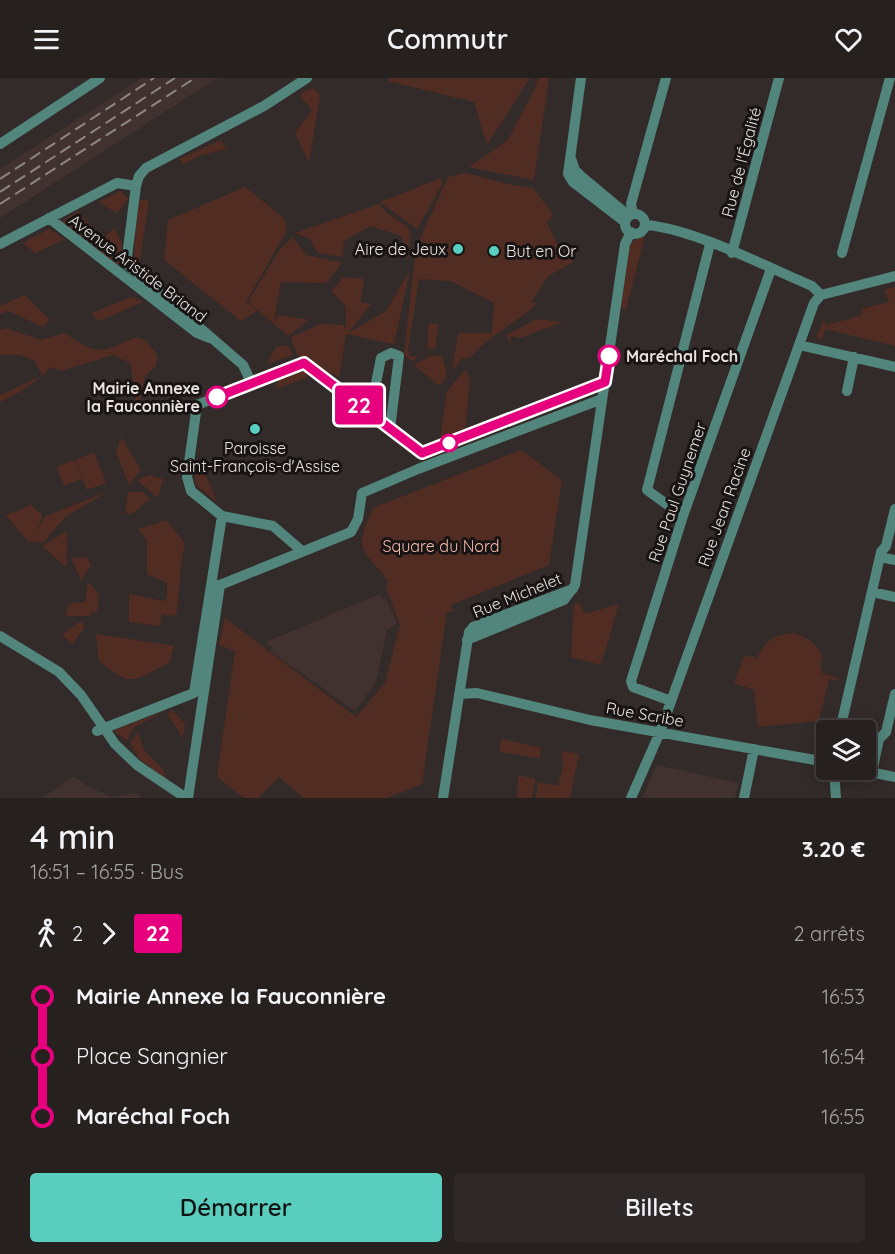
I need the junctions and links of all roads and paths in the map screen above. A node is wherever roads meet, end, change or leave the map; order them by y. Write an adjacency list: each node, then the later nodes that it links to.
1 (100, 78): 7 (street)
2 (307, 78): 8 (street)
3 (581, 78): 10 (street)
4 (666, 78): 10 (street)
5 (779, 78): 14 (street, Rue de l'Égalité)
6 (890, 78): 15 (street)
7 (0, 144)
8 (136, 186): 9 (street); 16 (street, Avenue Aristide Briand)
9 (49, 218): 12 (street); 16 (street, Avenue Aristide Briand)
10 (629, 221): 11 (street); 11 (street); 23 (street)
11 (645, 225): 13 (street)
12 (0, 244)
13 (710, 244): 14 (street); 33 (street)
14 (732, 253): 17 (street)
15 (842, 253)
16 (122, 268): 24 (street, Avenue Aristide Briand)
17 (771, 269): 19 (street); 33 (street, Rue Paul Guynemer)
18 (895, 276): 19 (street)
19 (821, 295): 20 (street, Rue Jean Racine)
20 (799, 345): 21 (street); 45 (street, Rue Jean Racine)
21 (854, 357): 22 (street); 25 (street)
22 (895, 367)
23 (605, 382): 26 (street); 29 (street)
24 (252, 384): 27 (street); 32 (street)
25 (847, 391)
26 (602, 399): 30 (street); 43 (street, Rue Michelet)
27 (365, 410): 28 (street); 28 (street)
28 (390, 429): 29 (street)
29 (422, 453): 30 (street)
30 (418, 469): 34 (street)
31 (895, 510): 35 (street)
32 (222, 516): 34 (street); 37 (street)
33 (683, 516): 45 (street, Rue Paul Guynemer)
34 (302, 551): 37 (street)
35 (880, 557): 36 (street); 38 (street)
36 (895, 560)
37 (216, 584): 42 (street)
38 (872, 592): 39 (street); 46 (street)
39 (895, 597)
40 (0, 636): 47 (street)
41 (0, 641): 47 (street)
42 (198, 694): 47 (street); 58 (street)
43 (459, 694): 48 (street, Rue Scribe); 59 (street, Rue Michelet)
44 (895, 694): 50 (street)
45 (671, 701): 48 (street, Rue Jean Racine)
46 (842, 720)
47 (100, 730): 57 (street); 58 (street)
48 (660, 732): 51 (street, Rue Scribe); 60 (street, Rue Jean Racine)
49 (876, 738): 50 (street)
50 (879, 739): 52 (street)
51 (754, 749): 53 (street, Rue Scribe); 61 (street)
52 (876, 753)
53 (816, 760)
54 (876, 773): 55 (street)
55 (895, 777)
56 (835, 780): 62 (street)
57 (177, 798)
58 (187, 798)
59 (443, 798)
60 (631, 798)
61 (744, 798)
62 (836, 798)

